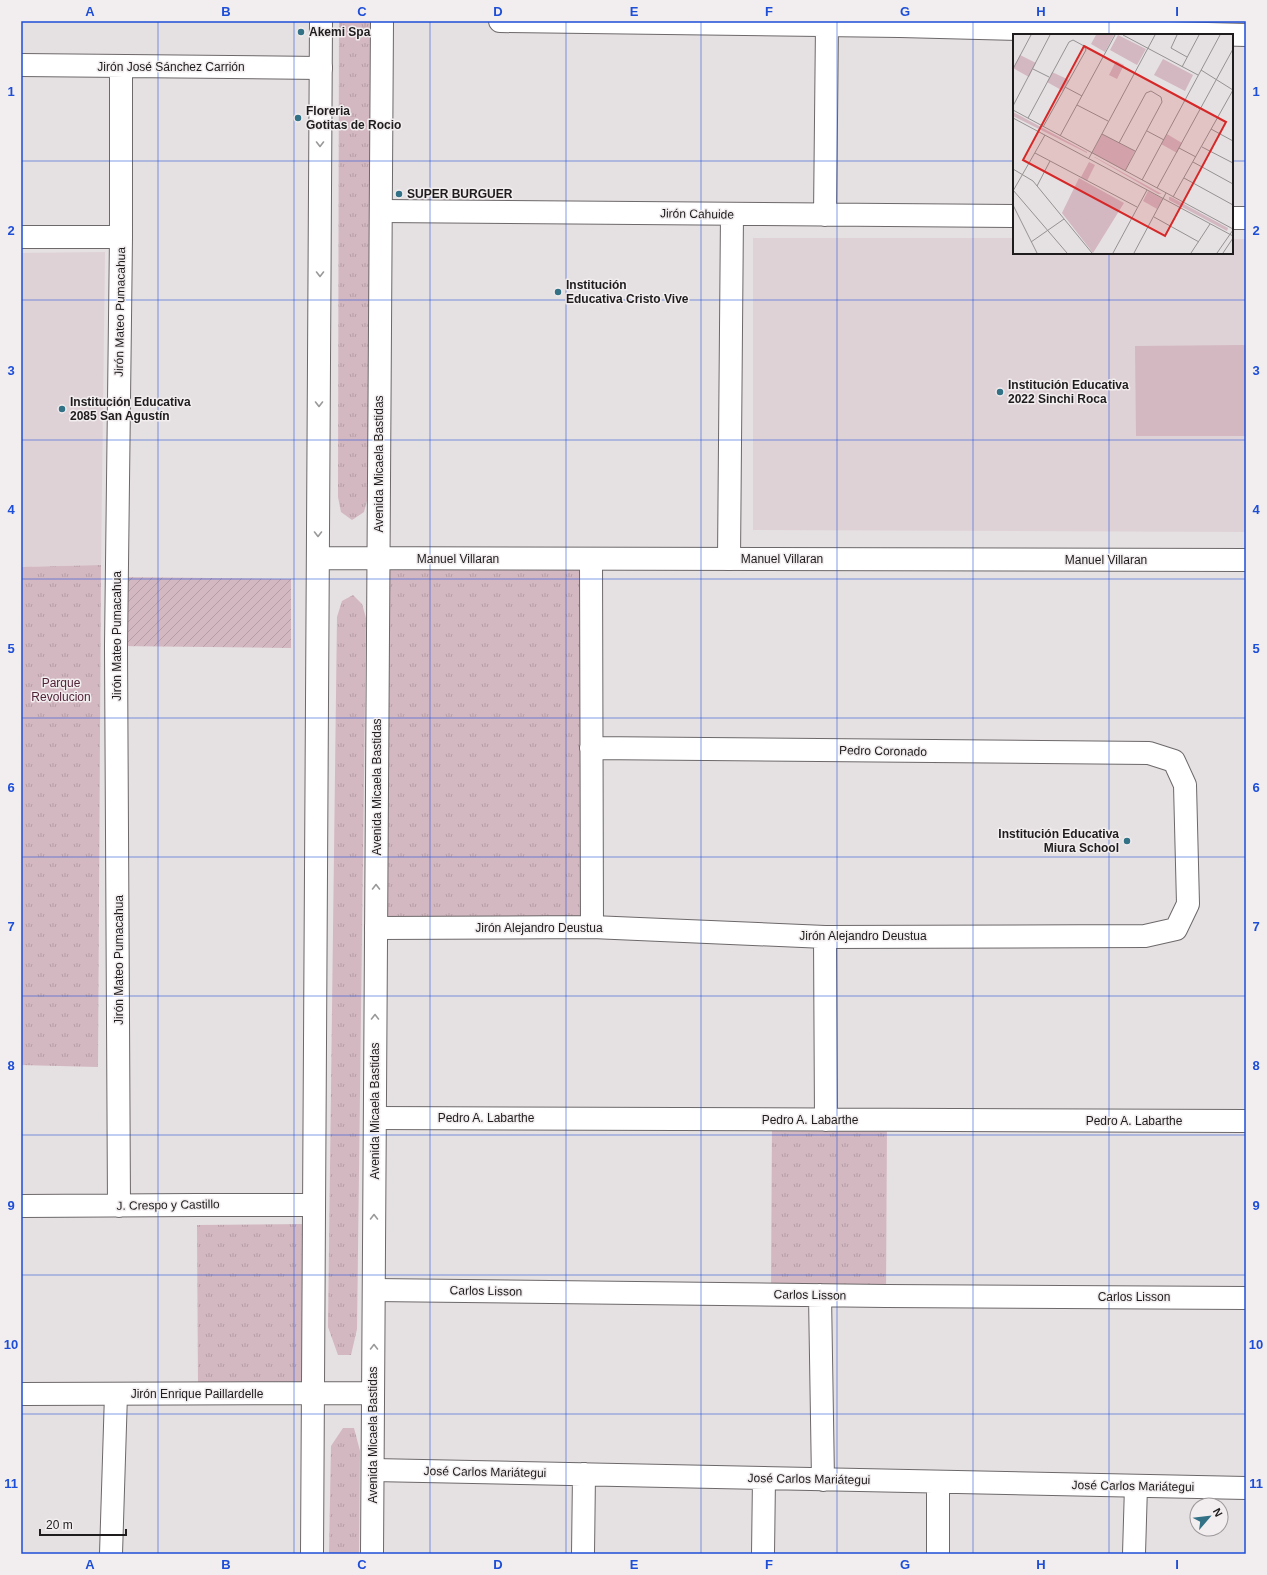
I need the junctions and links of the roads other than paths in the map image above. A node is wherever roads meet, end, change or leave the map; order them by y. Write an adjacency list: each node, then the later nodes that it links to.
1 (321, 21): 8 (street)
2 (382, 21): 9 (street, Avenida Micaela Bastidas)
3 (500, 21): 4 (street)
4 (827, 25): 5 (street); 11 (street)
5 (1245, 33)
6 (21, 65): 7 (street, Jirón José Sánchez Carrión)
7 (121, 66): 8 (street, Jirón José Sánchez Carrión); 16 (street, Jirón Mateo Pumacahua)
8 (321, 68): 17 (street, one-way to 17)
9 (381, 211): 10 (street, Jirón Cahuide); 18 (street, Avenida Micaela Bastidas)
10 (732, 214): 11 (street, Jirón Cahuide); 20 (street)
11 (825, 215): 12 (street, Jirón Cahuide)
12 (1013, 216)
13 (1233, 218): 14 (street)
14 (1246, 218)
15 (21, 237): 16 (street)
16 (121, 237): 31 (street, Jirón Mateo Pumacahua)
17 (318, 558): 18 (street, Manuel Villaran); 32 (street)
18 (379, 558): 19 (street, Manuel Villaran); 25 (street, Avenida Micaela Bastidas, one-way to 18)
19 (591, 559): 20 (street, Manuel Villaran); 22 (street)
20 (729, 559): 21 (street, Manuel Villaran)
21 (1246, 560)
22 (591, 748): 23 (street, Pedro Coronado); 24 (street)
23 (1174, 761): 26 (street, Jirón Alejandro Deustua)
24 (592, 927): 25 (street, Jirón Alejandro Deustua); 26 (street, Jirón Alejandro Deustua)
25 (376, 928): 27 (street, Avenida Micaela Bastidas, one-way to 25)
26 (826, 937): 28 (street)
27 (375, 1118): 28 (street, Pedro A. Labarthe); 33 (street, Avenida Micaela Bastidas, one-way to 27)
28 (826, 1120): 29 (street, Pedro A. Labarthe)
29 (1246, 1121)
30 (21, 1206): 31 (street, J. Crespo y Castillo)
31 (119, 1206): 32 (street, J. Crespo y Castillo)
32 (314, 1206): 36 (street)
33 (374, 1290): 34 (street, Carlos Lisson); 37 (street, Avenida Micaela Bastidas, one-way to 33)
34 (820, 1295): 35 (street, Carlos Lisson); 43 (street)
35 (1246, 1298)
36 (313, 1393): 37 (street, Jirón Enrique Paillardelle); 39 (street, Jirón Enrique Paillardelle); 48 (street)
37 (373, 1393): 40 (street, Avenida Micaela Bastidas)
38 (21, 1394): 39 (street, Jirón Enrique Paillardelle)
39 (116, 1394): 47 (street)
40 (373, 1470): 41 (street, José Carlos Mariátegui); 49 (street, Avenida Micaela Bastidas)
41 (584, 1474): 42 (street, José Carlos Mariátegui); 50 (street)
42 (764, 1478): 43 (street, José Carlos Mariátegui); 51 (street)
43 (823, 1480): 44 (street, José Carlos Mariátegui)
44 (938, 1482): 45 (street, José Carlos Mariátegui); 52 (street)
45 (1136, 1486): 46 (street, José Carlos Mariátegui); 53 (street)
46 (1246, 1488)
47 (111, 1554)
48 (312, 1554)
49 (372, 1554)
50 (583, 1554)
51 (763, 1554)
52 (938, 1554)
53 (1134, 1554)

